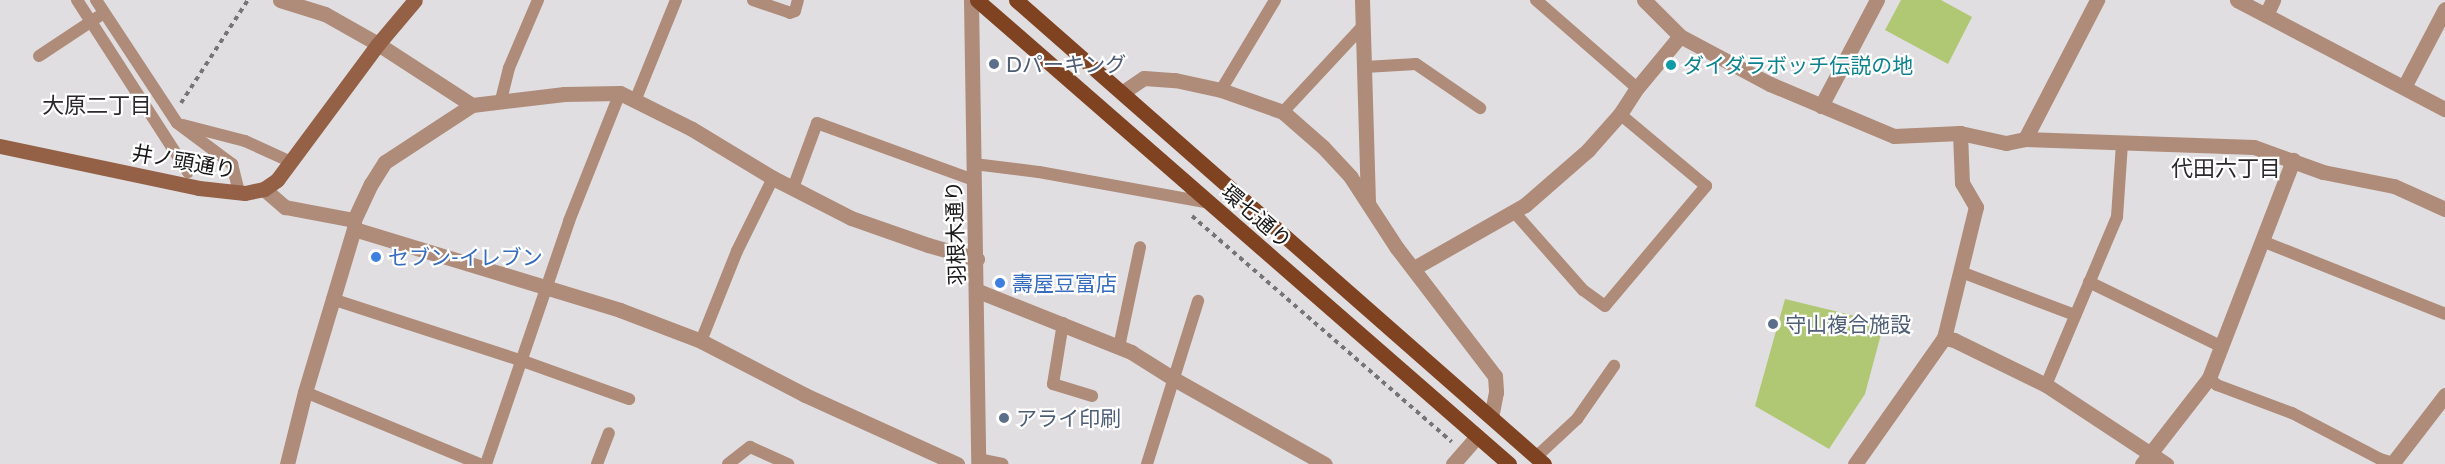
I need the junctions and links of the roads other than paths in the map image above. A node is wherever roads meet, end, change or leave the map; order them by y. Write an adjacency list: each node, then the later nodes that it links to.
1 (77, 0): 23 (lane)
2 (96, 0): 21 (lane)
3 (280, 0): 26 (street)
4 (415, 0): 26 (main road, 井ノ頭通り)
5 (538, 0): 34 (lane)
6 (676, 0): 35 (lane)
7 (753, 0): 8 (lane)
8 (798, 0)
9 (971, 0): 50 (street, 羽根木通り)
10 (977, 0): 58 (main road, 環七通り)
11 (1016, 0): 32 (main road, 環七通り)
12 (1275, 0): 31 (lane)
13 (1362, 0): 24 (street)
14 (1536, 0): 30 (lane)
15 (1644, 0): 25 (street)
16 (1877, 0): 37 (street)
17 (2097, 0): 45 (street)
18 (2237, 0): 22 (street)
19 (2273, 0): 22 (street)
20 (2445, 9): 29 (street)
21 (104, 13): 23 (lane); 42 (lane)
22 (2266, 15): 29 (street)
23 (91, 20): 27 (lane); 43 (lane)
24 (1363, 26): 28 (street); 40 (lane)
25 (1680, 36): 30 (street); 37 (street)
26 (378, 44): 36 (street); 49 (main road, 井ノ頭通り)
27 (39, 56)
28 (1365, 67): 38 (lane); 57 (street)
29 (2404, 87): 39 (street)
30 (1637, 88): 41 (street)
31 (1221, 90): 32 (street); 40 (street)
32 (1123, 92): 88 (main road, 環七通り)
33 (620, 93): 34 (street); 35 (street); 68 (lane)
34 (501, 100): 36 (street)
35 (635, 101): 52 (street)
36 (471, 105): 61 (street)
37 (1821, 106): 44 (street)
38 (1480, 108)
39 (2445, 109)
40 (1283, 112): 57 (street)
41 (1620, 114): 60 (street); 60 (lane)
42 (174, 120): 43 (lane); 49 (lane); 56 (lane)
43 (158, 124): 51 (lane)
44 (1960, 134): 45 (street); 66 (street)
45 (2025, 139): 46 (street)
46 (2122, 143): 48 (street); 67 (lane)
47 (0, 146): 56 (main road, 井ノ頭通り)
48 (2292, 160): 59 (street); 62 (street)
49 (291, 162): 55 (main road, 井ノ頭通り)
50 (974, 164): 53 (street, 羽根木通り); 58 (lane)
51 (188, 172)
52 (772, 178): 54 (street); 76 (lane)
53 (974, 180): 54 (lane); 64 (street, 羽根木通り)
54 (793, 188): 64 (street)
55 (264, 189): 56 (main road, 井ノ頭通り); 61 (street)
56 (238, 192)
57 (1368, 201): 65 (street)
58 (1209, 203): 90 (main road, 環七通り)
59 (2445, 209)
60 (1515, 213): 65 (street)
61 (354, 225): 68 (street); 70 (street)
62 (2262, 241): 72 (lane); 77 (street)
63 (1140, 247): 78 (lane)
64 (977, 259): 69 (street, 羽根木通り)
65 (1414, 268): 88 (street)
66 (1961, 272): 73 (lane); 75 (street)
67 (2088, 282): 73 (lane); 77 (lane)
68 (546, 286): 76 (street); 79 (lane)
69 (978, 291): 74 (street); 94 (street, 羽根木通り)
70 (332, 299): 79 (lane); 84 (street)
71 (1198, 301): 82 (lane)
72 (2445, 314)
73 (2074, 315): 83 (lane)
74 (1063, 323): 78 (street); 86 (lane)
75 (1944, 338): 83 (street); 106 (street)
76 (700, 341): 101 (street)
77 (2220, 346): 81 (street)
78 (1119, 347): 82 (street)
79 (520, 360): 87 (lane); 97 (lane)
80 (1614, 366): 93 (lane)
81 (2209, 378): 92 (street); 108 (lane)
82 (1174, 379): 103 (lane); 104 (street)
83 (2046, 386): 92 (street)
84 (305, 392): 95 (street); 96 (lane)
85 (2445, 395): 108 (street)
86 (1092, 396)
87 (629, 399)
88 (1491, 417): 93 (main road, 環七通り)
89 (609, 433): 98 (lane)
90 (1477, 436): 91 (street); 105 (main road, 環七通り)
91 (1458, 458)
92 (2146, 459): 107 (street)
93 (1540, 460)
94 (979, 461): 102 (lane)
95 (292, 462)
96 (480, 464)
97 (486, 464)
98 (597, 464)
99 (728, 464): 100 (lane)
100 (788, 464)
101 (957, 464)
102 (1002, 464)
103 (1147, 464)
104 (1325, 464)
105 (1509, 464)
106 (1855, 464)
107 (2166, 464)
108 (2394, 464)

